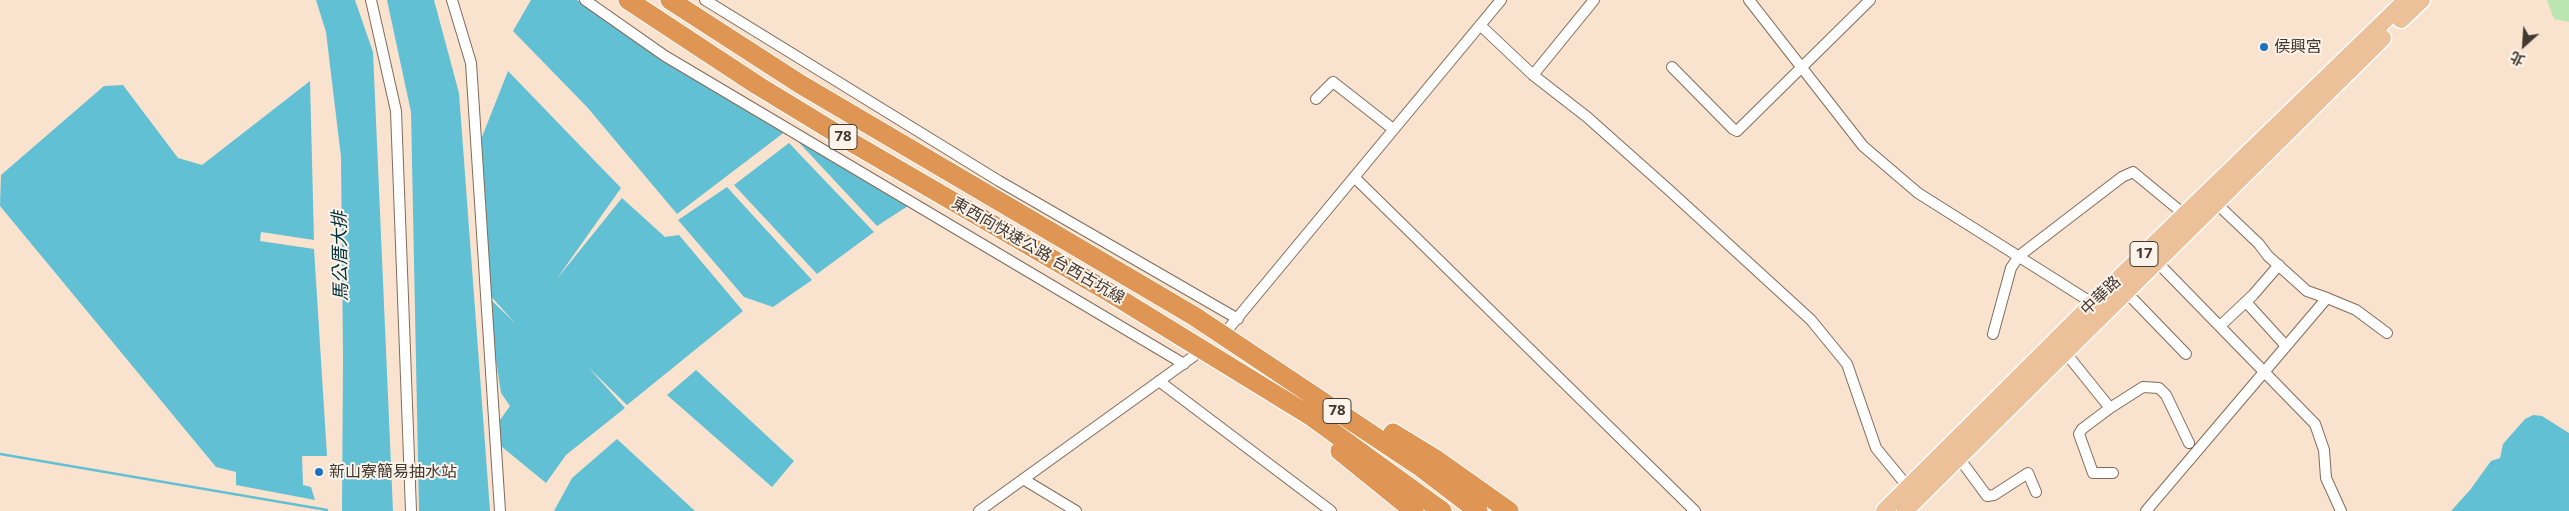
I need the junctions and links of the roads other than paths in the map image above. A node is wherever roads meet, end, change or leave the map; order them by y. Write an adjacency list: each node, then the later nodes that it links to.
1 (371, 0): 50 (street)
2 (452, 0): 51 (street)
3 (585, 0): 40 (street)
4 (628, 0): 35 (highway, 東西向快速公路 台西古坑線 / 78)
5 (670, 0): 29 (highway, 東西向快速公路 台西古坑線 / 78)
6 (705, 0): 30 (street)
7 (1501, 0): 13 (street)
8 (1594, 0): 16 (street)
9 (1749, 0): 15 (street)
10 (1870, 0): 15 (street)
11 (2406, 0): 21 (main road, 中華路 / 17)
12 (2422, 0): 20 (main road, 中華路 / 17)
13 (1480, 25): 16 (street); 18 (street)
14 (1672, 67): 15 (street)
15 (1802, 68): 22 (street)
16 (1533, 75): 48 (street)
17 (1316, 99): 18 (street)
18 (1393, 129): 19 (street)
19 (1354, 177): 30 (street); 59 (street)
20 (2217, 204): 23 (main road, 中華路 / 17); 24 (street)
21 (2185, 215): 22 (street); 28 (main road, 中華路 / 17)
22 (2019, 256): 28 (street); 34 (street)
23 (2157, 262): 25 (main road, 中華路 / 17); 31 (street)
24 (2279, 266): 26 (street); 27 (street)
25 (2126, 292): 28 (main road, 中華路 / 17); 38 (street)
26 (2326, 298): 33 (street); 36 (street)
27 (2246, 302): 31 (street); 36 (street)
28 (2100, 307): 37 (main road, 中華路 / 17); 48 (main road, 中華路 / 17)
29 (1194, 316): 57 (highway, 東西向快速公路 台西古坑線 / 78); 58 (highway)
30 (1238, 319): 32 (street)
31 (2220, 326): 41 (street)
32 (1229, 328)
33 (2387, 333)
34 (1993, 334)
35 (1185, 339): 55 (highway); 56 (highway, 東西向快速公路 台西古坑線 / 78)
36 (2286, 346): 41 (street)
37 (2065, 352): 43 (street); 45 (main road, 中華路 / 17)
38 (2186, 354)
39 (1194, 356): 40 (street)
40 (1184, 364): 42 (street)
41 (2265, 371): 62 (street); 63 (street)
42 (1159, 381): 47 (street); 54 (street)
43 (2110, 408): 44 (street); 46 (street)
44 (2189, 442)
45 (1959, 458): 49 (street); 61 (main road, 中華路 / 17)
46 (2112, 473)
47 (1023, 479): 52 (street); 53 (street)
48 (1908, 487): 60 (main road, 中華路 / 17)
49 (2036, 492)
50 (411, 511)
51 (500, 511)
52 (979, 511)
53 (1076, 511)
54 (1332, 511)
55 (1414, 511)
56 (1442, 511)
57 (1478, 511)
58 (1509, 511)
59 (1695, 511)
60 (1884, 511)
61 (1905, 511)
62 (2146, 511)
63 (2341, 511)

